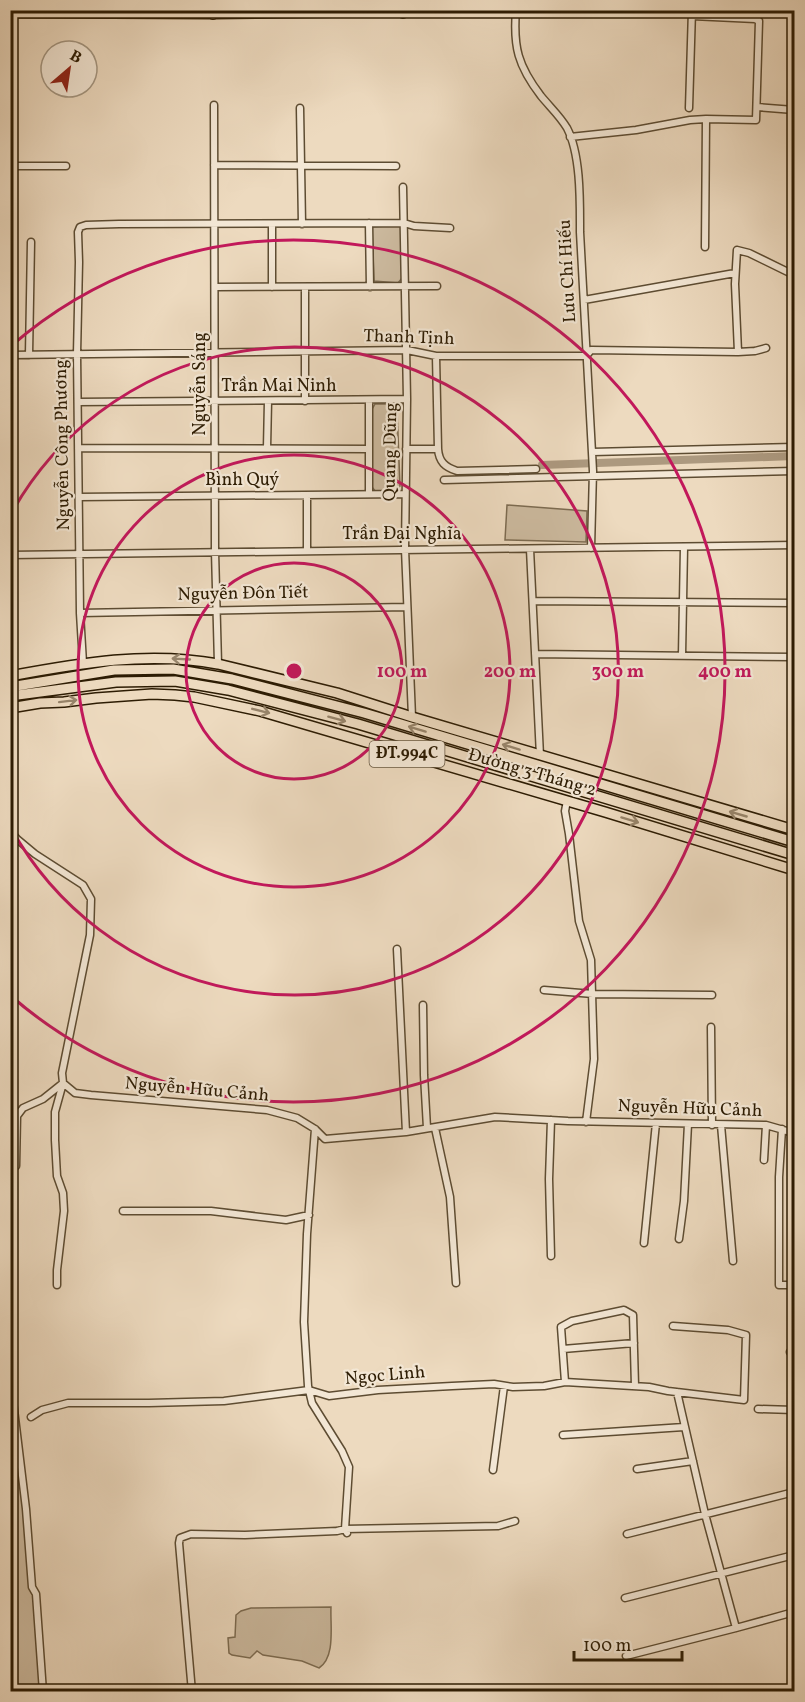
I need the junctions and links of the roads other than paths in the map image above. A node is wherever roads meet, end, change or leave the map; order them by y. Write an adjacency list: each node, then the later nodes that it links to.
1 (521, 10): 2 (main road)
2 (516, 11): 4 (main road); 13 (street, Lưu Chí Hiếu)
3 (213, 12): 4 (main road); 6 (main road)
4 (403, 12)
5 (692, 13): 8 (street); 10 (street)
6 (10, 14)
7 (214, 105): 14 (street, Nguyễn Sáng)
8 (757, 107): 11 (street); 12 (street)
9 (300, 108): 15 (street)
10 (689, 108)
11 (795, 110)
12 (706, 118): 13 (street); 27 (street)
13 (570, 137): 36 (street, Lưu Chí Hiếu)
14 (214, 165): 15 (street); 24 (street, Nguyễn Sáng)
15 (301, 165): 18 (street); 23 (street)
16 (10, 166): 17 (street)
17 (66, 166)
18 (396, 166)
19 (403, 187): 21 (street, Quang Dũng)
20 (369, 223): 21 (street); 23 (street); 34 (street)
21 (404, 223): 25 (street); 35 (street, Quang Dũng)
22 (272, 224): 23 (street); 24 (street); 32 (street)
23 (302, 224)
24 (214, 225): 31 (street, Nguyễn Sáng); 42 (street, Nguyễn Công Phương)
25 (450, 228)
26 (31, 242): 44 (street)
27 (705, 247)
28 (735, 273): 29 (street); 36 (street); 40 (street)
29 (795, 275)
30 (437, 286): 35 (street)
31 (215, 287): 32 (street); 41 (street, Nguyễn Sáng)
32 (272, 287): 33 (street)
33 (305, 287): 34 (street); 39 (street)
34 (370, 287): 35 (street)
35 (405, 287): 38 (street, Quang Dũng)
36 (584, 300): 46 (street, Lưu Chí Hiếu)
37 (766, 348): 40 (street, Thanh Tịnh)
38 (407, 350): 39 (street, Thanh Tịnh); 45 (street, Thanh Tịnh); 47 (street, Quang Dũng)
39 (304, 352): 41 (street, Thanh Tịnh); 48 (street)
40 (738, 352): 46 (street, Thanh Tịnh)
41 (214, 353): 42 (street, Thanh Tịnh); 50 (street, Nguyễn Sáng)
42 (77, 354): 44 (street, Thanh Tịnh); 52 (street, Nguyễn Công Phương)
43 (10, 355): 44 (street, Thanh Tịnh)
44 (29, 355)
45 (436, 356): 46 (street, Thanh Tịnh); 59 (street)
46 (586, 356): 60 (street, Lưu Chí Hiếu)
47 (407, 399): 49 (street, Trần Mai Ninh); 58 (street, Quang Dũng)
48 (305, 400): 49 (street, Trần Mai Ninh); 51 (street, Trần Mai Ninh)
49 (369, 400): 57 (street)
50 (215, 401): 51 (street, Trần Mai Ninh); 52 (street, Trần Mai Ninh); 55 (street, Nguyễn Sáng)
51 (268, 401): 56 (street)
52 (78, 402): 54 (street, Nguyễn Công Phương)
53 (795, 447): 60 (street)
54 (78, 448): 55 (street); 69 (street, Nguyễn Công Phương)
55 (215, 448): 56 (street); 67 (street, Nguyễn Sáng)
56 (267, 448): 57 (street)
57 (369, 448): 65 (street)
58 (406, 449): 59 (street); 66 (street, Quang Dũng)
59 (438, 449): 61 (street)
60 (593, 454): 63 (street, Lưu Chí Hiếu)
61 (536, 469)
62 (795, 471): 63 (street)
63 (593, 474): 64 (street); 72 (street, Lưu Chí Hiếu)
64 (444, 480)
65 (369, 494): 66 (street, Bình Quý); 68 (street, Bình Quý)
66 (405, 494): 73 (street, Quang Dũng)
67 (215, 495): 68 (street, Bình Quý); 69 (street, Bình Quý); 76 (street, Nguyễn Sáng)
68 (307, 495): 75 (street)
69 (79, 496): 77 (street, Nguyễn Công Phương)
70 (795, 546): 71 (street, Trần Đại Nghĩa)
71 (684, 547): 72 (street, Trần Đại Nghĩa); 80 (street)
72 (591, 548): 74 (street, Trần Đại Nghĩa)
73 (405, 549): 74 (street, Trần Đại Nghĩa); 75 (street, Trần Đại Nghĩa); 82 (street, Quang Dũng)
74 (530, 549): 79 (street)
75 (307, 550): 76 (street, Trần Đại Nghĩa)
76 (215, 551): 77 (street, Trần Đại Nghĩa); 83 (street, Nguyễn Sáng)
77 (79, 554): 78 (street, Trần Đại Nghĩa); 84 (street, Nguyễn Công Phương)
78 (10, 555)
79 (533, 601): 80 (street); 85 (street)
80 (683, 602): 81 (street); 86 (street)
81 (795, 603)
82 (406, 607): 83 (street, Nguyễn Đôn Tiết); 96 (street, Quang Dũng)
83 (216, 609): 84 (street, Nguyễn Đôn Tiết); 89 (street, Nguyễn Sáng)
84 (80, 613): 88 (street, Nguyễn Công Phương)
85 (535, 654): 86 (street); 97 (street)
86 (682, 655): 87 (street)
87 (795, 657)
88 (82, 663): 89 (main road, Đường 3 Tháng 2 / ĐT.994C, one-way to 88); 90 (main road, Đường 3 Tháng 2 / ĐT.994C)
89 (218, 664): 96 (main road, Đường 3 Tháng 2 / ĐT.994C)
90 (10, 676)
91 (151, 681): 93 (main road); 94 (main road, Đường 3 Tháng 2 / ĐT.994C); 100 (main road, Đường 3 Tháng 2 / ĐT.994C, one-way to 100)
92 (10, 687): 97 (main road, Đường 3 Tháng 2 / ĐT.994C, one-way to 92)
93 (152, 694): 95 (main road, Đường 3 Tháng 2 / ĐT.994C, one-way to 93); 101 (main road, Đường 3 Tháng 2 / ĐT.994C, one-way to 101)
94 (10, 696)
95 (10, 708)
96 (412, 717): 97 (main road, Đường 3 Tháng 2 / ĐT.994C, one-way to 96)
97 (540, 761): 98 (main road, Đường 3 Tháng 2 / ĐT.994C); 99 (main road, Đường 3 Tháng 2 / ĐT.994C)
98 (582, 767): 99 (main road); 103 (main road, Đường 3 Tháng 2 / ĐT.994C, one-way to 98)
99 (578, 777): 105 (main road, Đường 3 Tháng 2 / ĐT.994C)
100 (544, 780): 101 (main road); 106 (main road, Đường 3 Tháng 2 / ĐT.994C)
101 (541, 793): 102 (main road, Đường 3 Tháng 2 / ĐT.994C)
102 (567, 801): 107 (main road, Đường 3 Tháng 2 / ĐT.994C, one-way to 107); 110 (street)
103 (795, 830)
104 (10, 831): 114 (street)
105 (795, 842)
106 (795, 855)
107 (795, 870)
108 (397, 949): 126 (street)
109 (544, 990): 110 (street)
110 (593, 994): 111 (street); 116 (street)
111 (712, 995)
112 (423, 1005): 122 (street)
113 (711, 1027): 119 (street)
114 (63, 1083): 124 (street, Nguyễn Hữu Cảnh); 129 (street); 137 (street)
115 (551, 1120): 116 (street, Nguyễn Hữu Cảnh); 123 (street, Nguyễn Hữu Cảnh); 134 (street)
116 (586, 1122): 117 (street, Nguyễn Hữu Cảnh)
117 (656, 1123): 118 (street, Nguyễn Hữu Cảnh); 133 (street)
118 (688, 1124): 119 (street, Nguyễn Hữu Cảnh); 132 (street)
119 (711, 1125): 120 (street, Nguyễn Hữu Cảnh)
120 (721, 1125): 121 (street, Nguyễn Hữu Cảnh); 135 (street)
121 (766, 1125): 125 (street, Nguyễn Hữu Cảnh); 128 (street)
122 (427, 1128): 123 (street, Nguyễn Hữu Cảnh); 126 (street, Nguyễn Hữu Cảnh)
123 (435, 1128): 136 (street)
124 (315, 1129): 126 (street, Nguyễn Hữu Cảnh); 131 (street)
125 (782, 1129): 127 (street, Nguyễn Hữu Cảnh); 138 (street)
126 (406, 1132)
127 (795, 1133)
128 (764, 1160)
129 (16, 1166)
130 (123, 1211): 131 (street)
131 (309, 1215): 145 (street)
132 (679, 1239)
133 (644, 1244)
134 (551, 1256)
135 (733, 1261)
136 (456, 1283)
137 (57, 1285)
138 (795, 1285)
139 (673, 1326): 146 (street, Ngọc Linh)
140 (634, 1343): 141 (street); 141 (street); 144 (street)
141 (562, 1349): 142 (street)
142 (565, 1382): 143 (street, Ngọc Linh); 144 (street, Ngọc Linh)
143 (504, 1386): 145 (street, Ngọc Linh); 155 (street)
144 (635, 1386): 146 (street, Ngọc Linh)
145 (309, 1390): 150 (street, Ngọc Linh); 159 (street)
146 (677, 1392): 151 (street)
147 (13, 1401): 167 (street)
148 (758, 1409): 149 (street)
149 (795, 1410)
150 (31, 1417)
151 (684, 1427): 152 (street); 153 (street)
152 (563, 1435)
153 (693, 1461): 154 (street); 157 (street)
154 (637, 1469)
155 (493, 1470)
156 (795, 1492): 157 (street)
157 (705, 1514): 160 (street); 162 (street)
158 (515, 1521): 159 (street)
159 (346, 1531): 168 (street)
160 (627, 1534)
161 (795, 1555): 162 (street)
162 (721, 1573): 163 (street); 165 (street)
163 (625, 1598)
164 (795, 1612): 165 (street)
165 (736, 1628): 166 (street)
166 (626, 1656)
167 (43, 1692)
168 (192, 1692)

